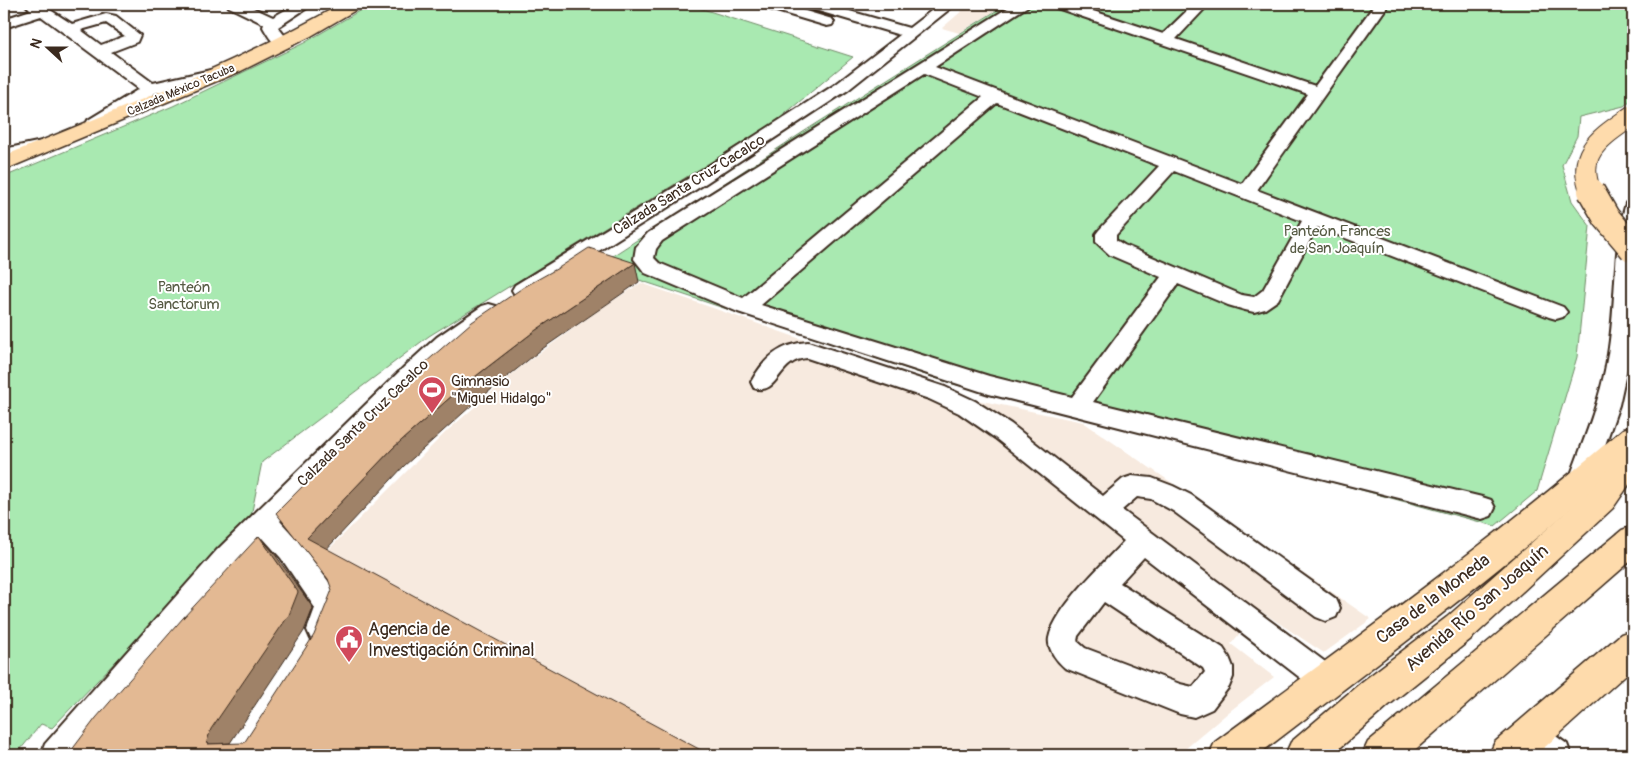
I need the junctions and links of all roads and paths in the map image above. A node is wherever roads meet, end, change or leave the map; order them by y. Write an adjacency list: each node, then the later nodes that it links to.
1 (234, 4): 12 (street)
2 (306, 4): 12 (street)
3 (353, 4): 18 (main road, Calzada México Tacuba)
4 (768, 4): 15 (street)
5 (810, 4): 16 (street)
6 (949, 4): 16 (street, Calzada Santa Cruz Cacalco)
7 (1024, 4): 20 (street)
8 (1059, 4): 17 (street)
9 (1202, 4): 17 (street)
10 (1382, 4): 23 (street)
11 (37, 7): 13 (street); 14 (street)
12 (273, 23): 18 (street)
13 (4, 24)
14 (70, 29): 19 (street); 19 (street)
15 (860, 32)
16 (911, 33): 45 (street, Calzada Santa Cruz Cacalco)
17 (1166, 40): 23 (street)
18 (283, 44): 21 (main road, Calzada México Tacuba)
19 (99, 51): 22 (street)
20 (922, 68): 24 (street); 36 (street)
21 (221, 73): 22 (street); 26 (main road, Calzada México Tacuba)
22 (150, 89): 26 (street)
23 (1318, 92): 31 (street)
24 (994, 96): 30 (street); 36 (street)
25 (1633, 115): 34 (main road, bridge)
26 (73, 136): 27 (main road, Calzada México Tacuba)
27 (51, 144): 28 (street); 29 (main road, Calzada México Tacuba)
28 (4, 154)
29 (4, 164)
30 (1170, 165): 31 (street); 35 (street)
31 (1246, 192): 33 (street)
32 (1633, 207): 42 (street)
33 (1313, 218): 35 (street); 37 (street)
34 (1633, 249)
35 (1174, 274): 39 (street)
36 (745, 307): 39 (street)
37 (1556, 312)
38 (762, 382): 44 (street)
39 (1076, 408): 43 (street)
40 (1633, 437): 42 (main road, Casa de la Moneda)
41 (1633, 447): 56 (main road, Avenida Río San Joaquín)
42 (1579, 485): 52 (main road, Casa de la Moneda)
43 (1482, 508)
44 (1104, 511): 46 (street); 49 (street)
45 (264, 520): 51 (street); 54 (street, Calzada Santa Cruz Cacalco)
46 (1143, 540): 48 (street); 52 (street)
47 (1633, 540): 57 (main road)
48 (1101, 586): 48 (street)
49 (1326, 608)
50 (1633, 646): 53 (main road)
51 (311, 648)
52 (1326, 680): 55 (main road, Casa de la Moneda)
53 (1531, 749)
54 (56, 755)
55 (1228, 755)
56 (1304, 755)
57 (1381, 755)

